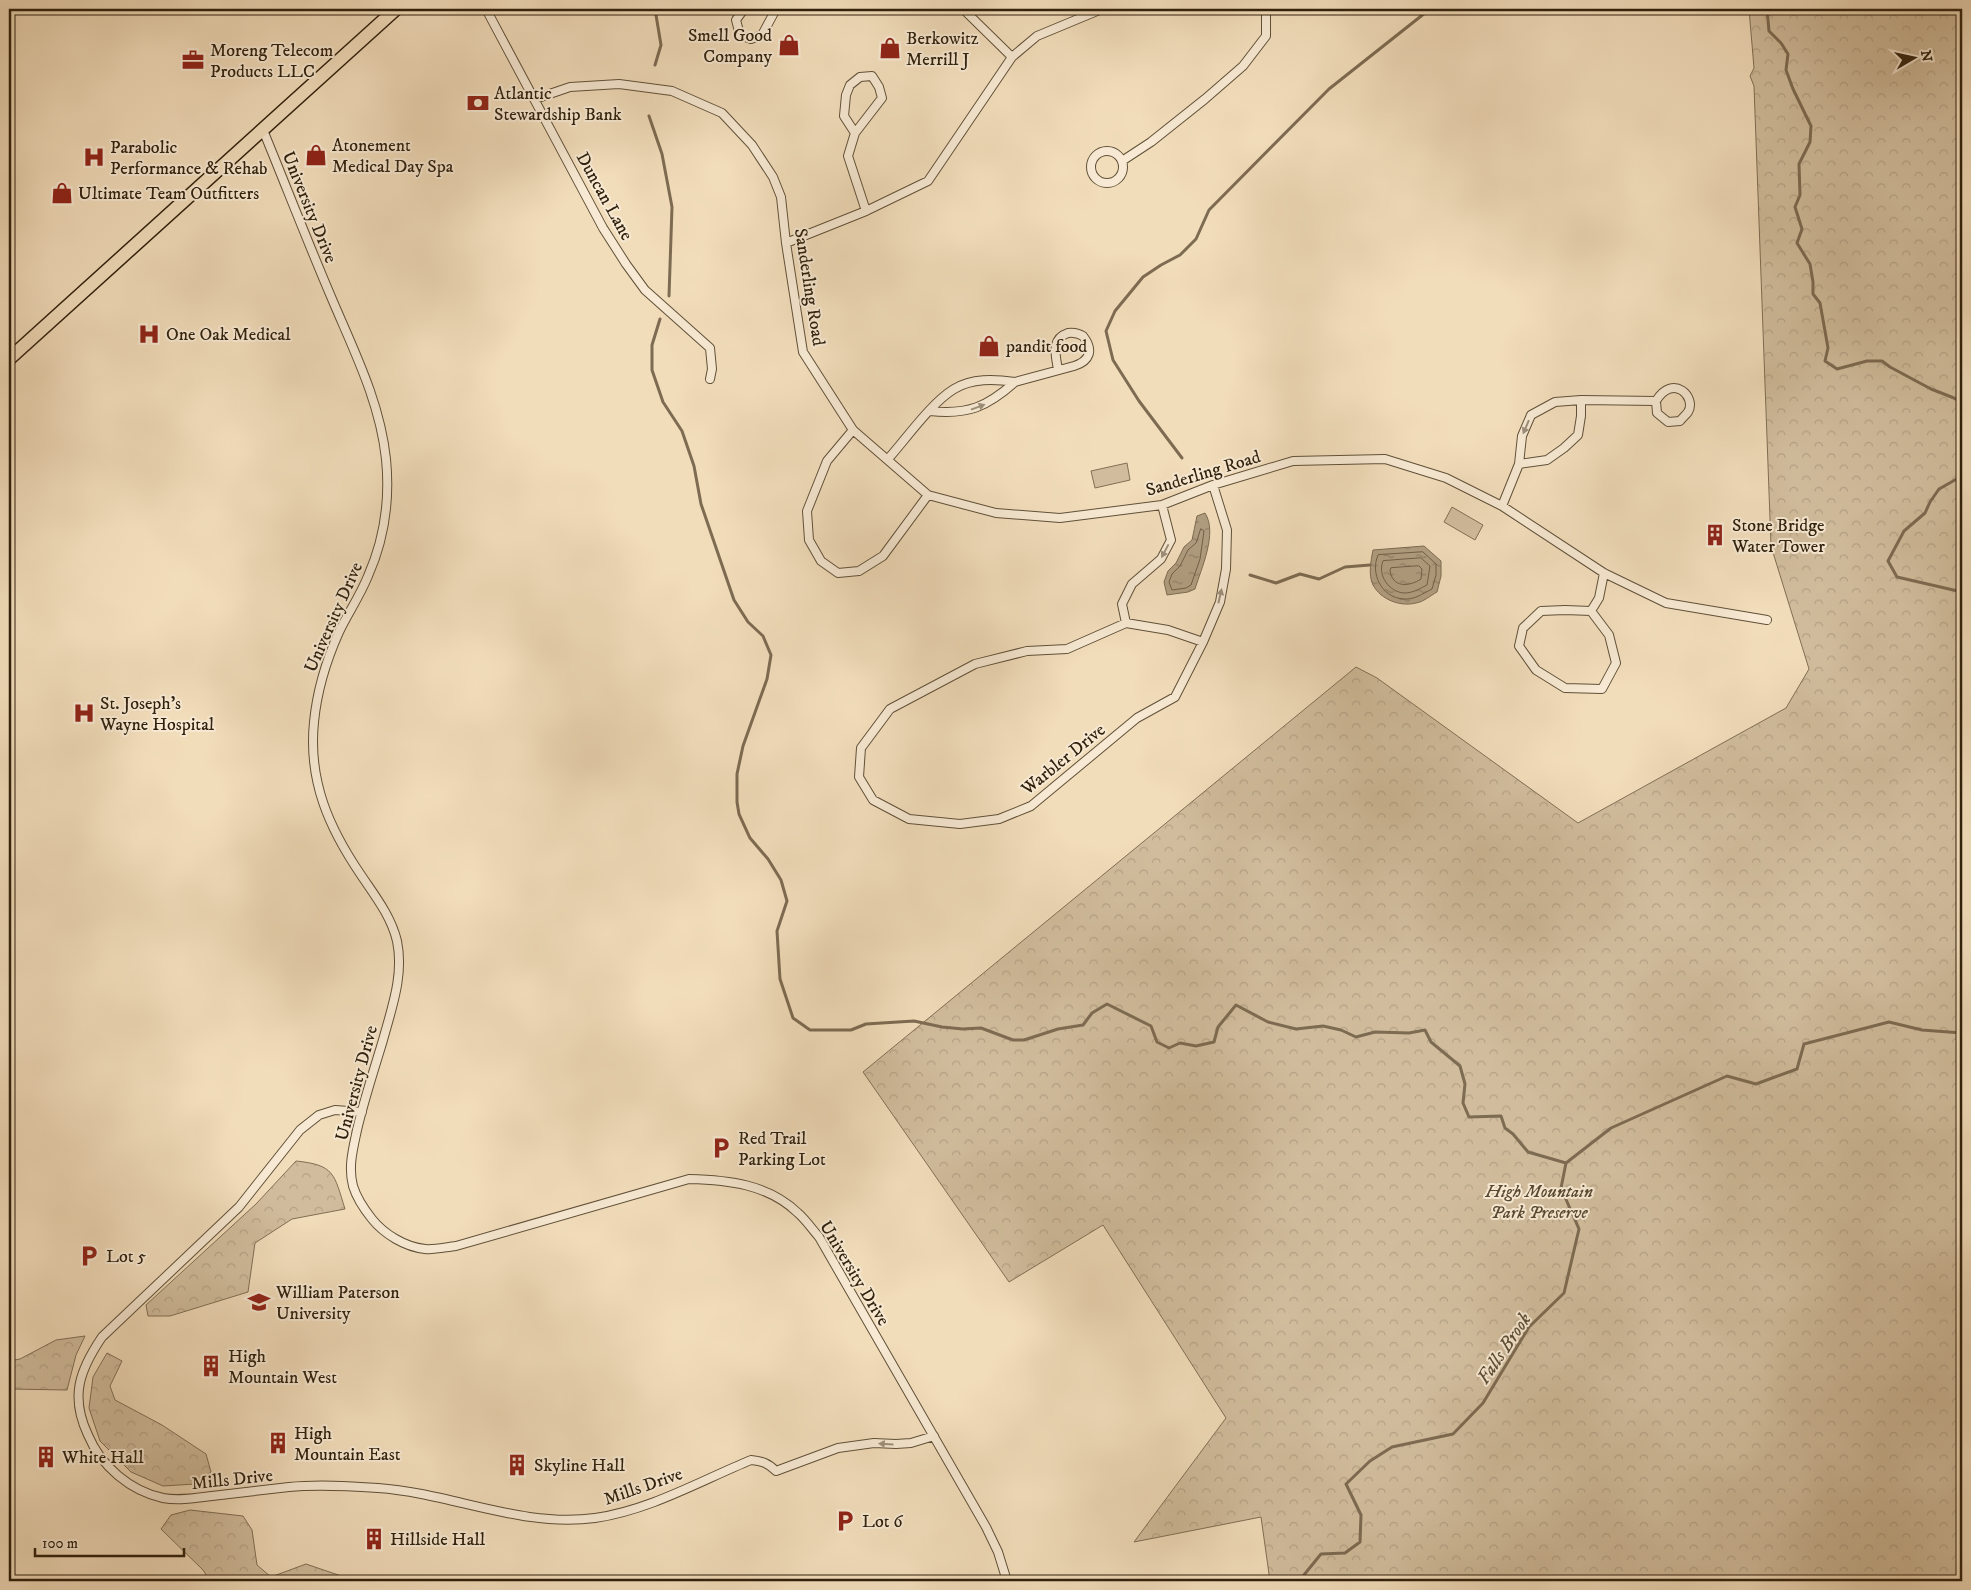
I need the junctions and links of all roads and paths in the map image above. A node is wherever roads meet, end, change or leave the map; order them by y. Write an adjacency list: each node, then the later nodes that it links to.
1 (396, 9): 10 (main road)
2 (486, 9): 9 (street, Duncan Lane)
3 (744, 9): 4 (street)
4 (776, 9)
5 (963, 9): 8 (street)
6 (1102, 9): 8 (street)
7 (1266, 9): 12 (street)
8 (1012, 57): 13 (street)
9 (535, 99): 14 (street, Sanderling Road); 17 (street, Duncan Lane)
10 (263, 130): 15 (main road); 34 (street, University Drive)
11 (854, 133): 11 (street); 13 (street)
12 (1122, 161): 12 (street)
13 (866, 211): 14 (street)
14 (786, 243): 22 (street, Sanderling Road)
15 (9, 359)
16 (1058, 370): 16 (street); 18 (street)
17 (710, 379)
18 (1015, 382): 21 (street, one-way to 18); 21 (street)
19 (1581, 400): 20 (street); 24 (street); 24 (street, one-way to 24)
20 (1656, 401): 20 (street)
21 (930, 410): 23 (street)
22 (853, 430): 23 (street, Sanderling Road); 26 (street)
23 (888, 459): 26 (street, Sanderling Road)
24 (1519, 464): 28 (street)
25 (1213, 485): 27 (street, Sanderling Road); 28 (street, Sanderling Road); 33 (street, Warbler Drive, one-way to 25)
26 (928, 495): 27 (street, Sanderling Road)
27 (1162, 505): 32 (street, one-way to 32)
28 (1502, 506): 29 (street, Sanderling Road)
29 (1604, 573): 30 (street); 31 (street, Sanderling Road)
30 (1591, 611): 30 (street)
31 (1767, 620)
32 (1126, 623): 33 (street); 33 (street, Warbler Drive)
33 (1203, 642)
34 (362, 1112): 35 (street, University Drive); 35 (street, Mills Drive, one-way to 34)
35 (934, 1436): 36 (street, University Drive)
36 (1007, 1581)

